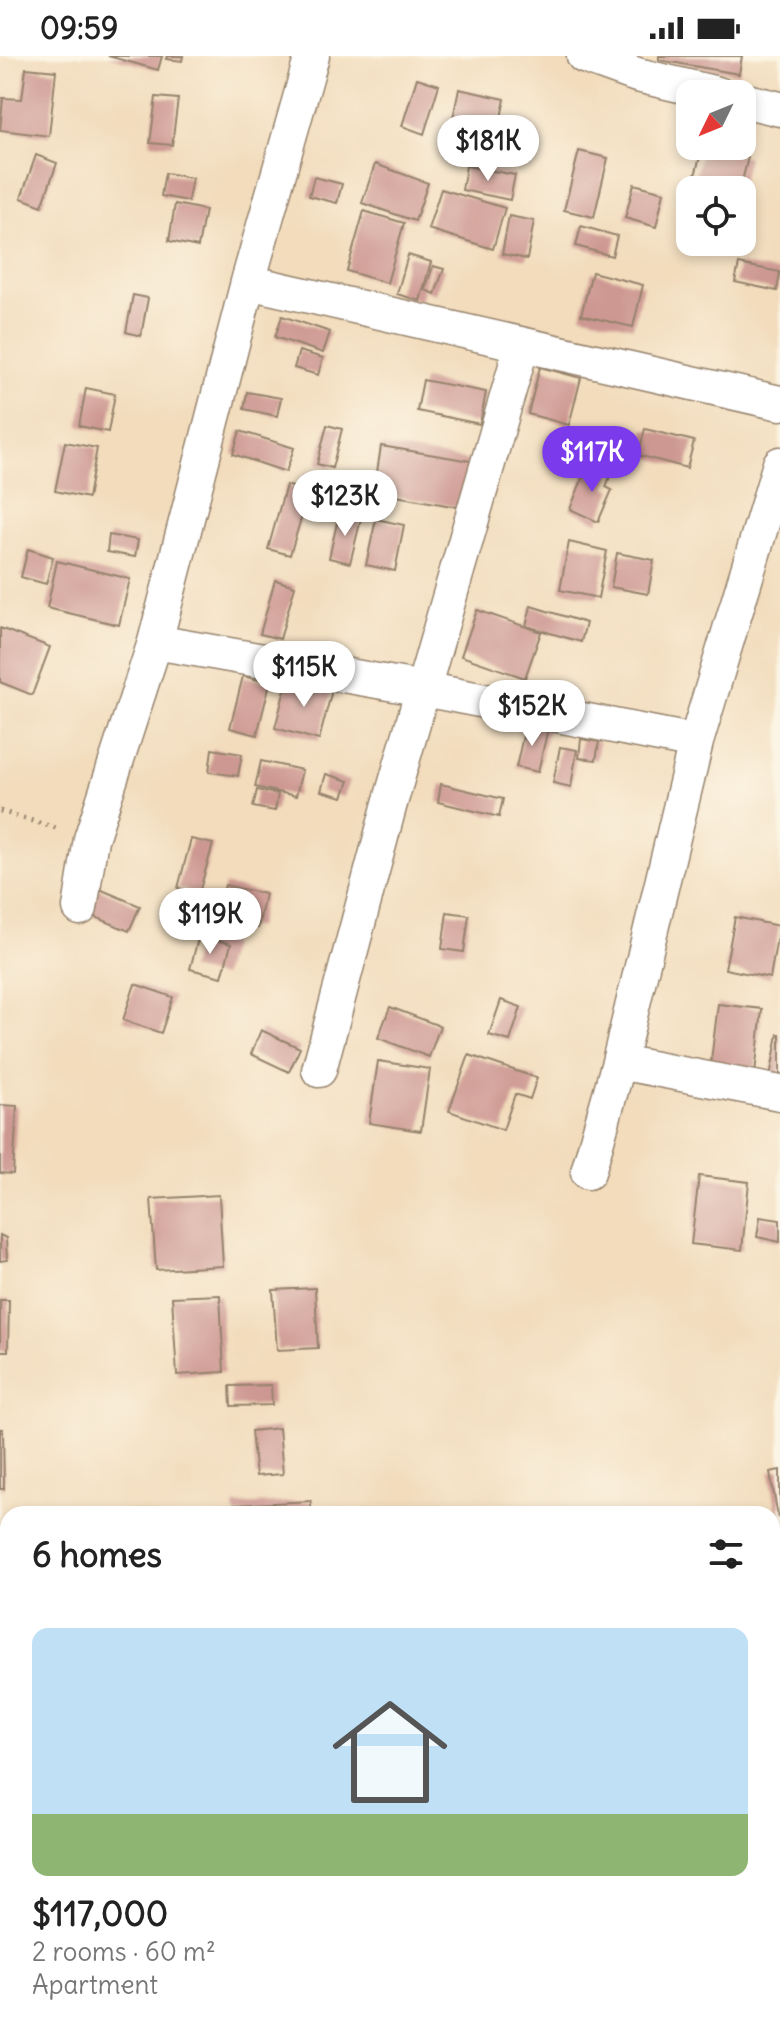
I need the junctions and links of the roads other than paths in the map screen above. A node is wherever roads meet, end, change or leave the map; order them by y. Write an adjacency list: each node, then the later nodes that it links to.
1 (312, 56): 6 (street)
2 (584, 56): 3 (street)
3 (676, 84)
4 (756, 103): 5 (street)
5 (780, 109)
6 (248, 282): 7 (street); 10 (street)
7 (522, 345): 8 (street); 11 (street)
8 (780, 403)
9 (780, 464): 12 (street)
10 (155, 642): 11 (street); 13 (street)
11 (423, 689): 12 (street); 15 (street)
12 (696, 742): 14 (street)
13 (80, 908)
14 (619, 1062): 16 (street); 17 (street)
15 (319, 1070)
16 (780, 1093)
17 (588, 1172)

